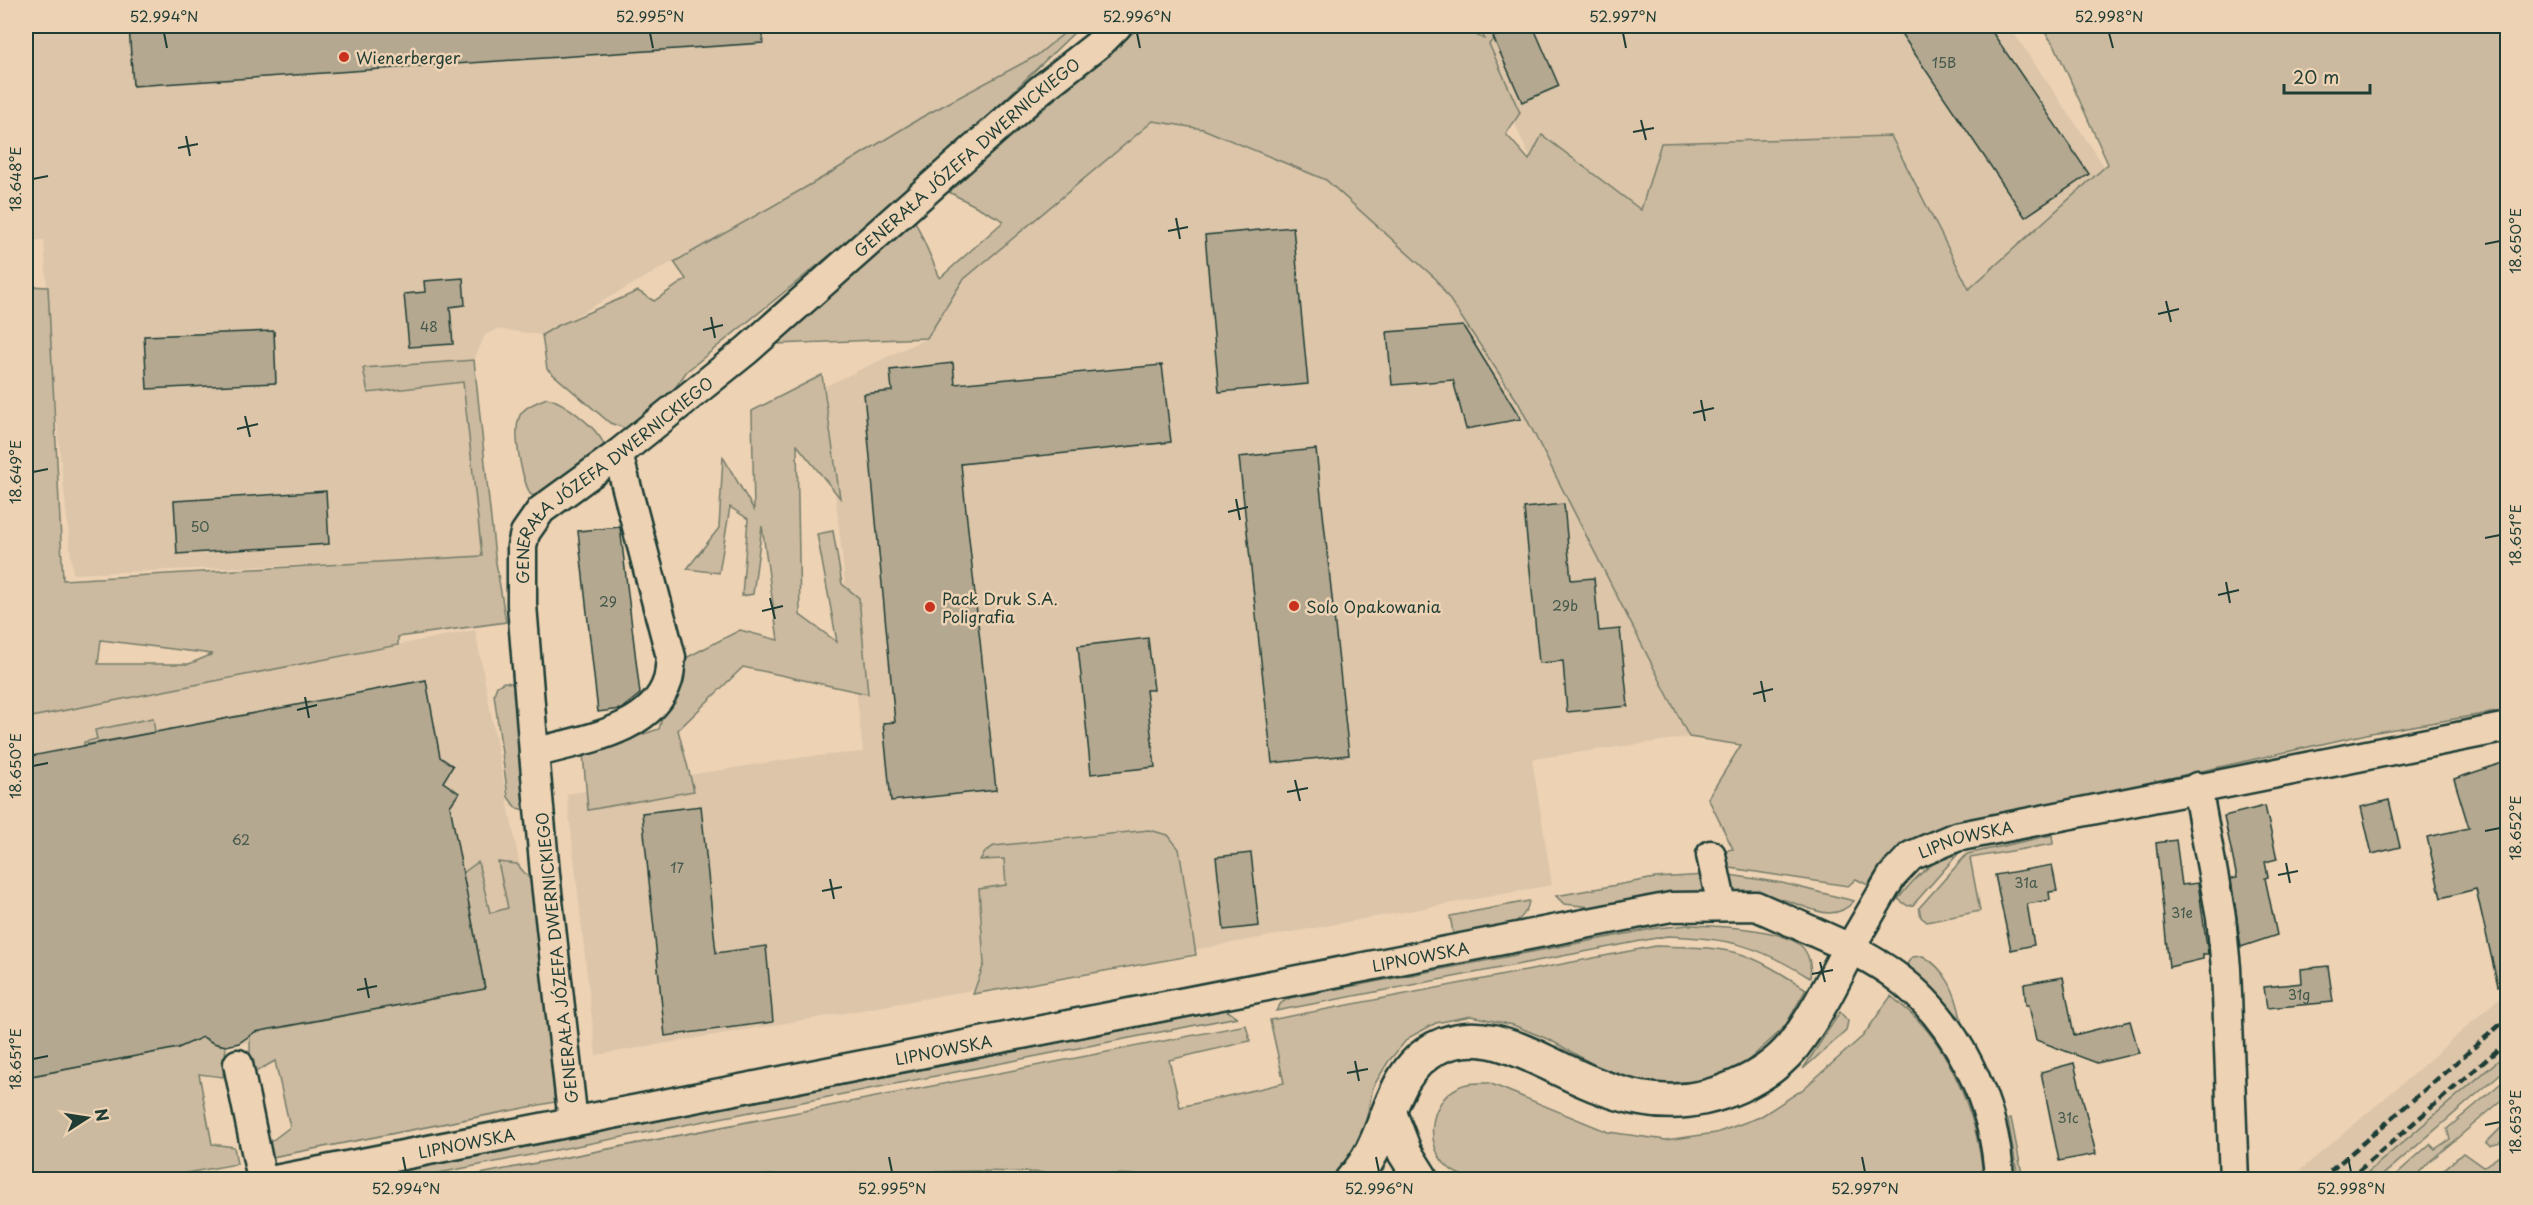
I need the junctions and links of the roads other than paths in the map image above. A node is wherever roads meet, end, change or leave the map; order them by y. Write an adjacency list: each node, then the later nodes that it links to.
1 (1117, 26): 2 (street, GENERAŁA JÓZEFA DWERNICKIEGO)
2 (618, 454): 4 (street, GENERAŁA JÓZEFA DWERNICKIEGO); 4 (street)
3 (2508, 727): 5 (street, LIPNOWSKA)
4 (534, 753): 11 (street, GENERAŁA JÓZEFA DWERNICKIEGO)
5 (2197, 787): 8 (street, LIPNOWSKA); 17 (street)
6 (1711, 855): 7 (street)
7 (1722, 906): 8 (street, LIPNOWSKA); 11 (street, LIPNOWSKA)
8 (1850, 948): 10 (main road); 16 (street)
9 (238, 1064): 12 (street)
10 (1390, 1114): 14 (main road); 15 (main road)
11 (573, 1122): 13 (street, LIPNOWSKA)
12 (262, 1179)
13 (275, 1179)
14 (1352, 1179)
15 (1422, 1179)
16 (1999, 1179)
17 (2234, 1179)

